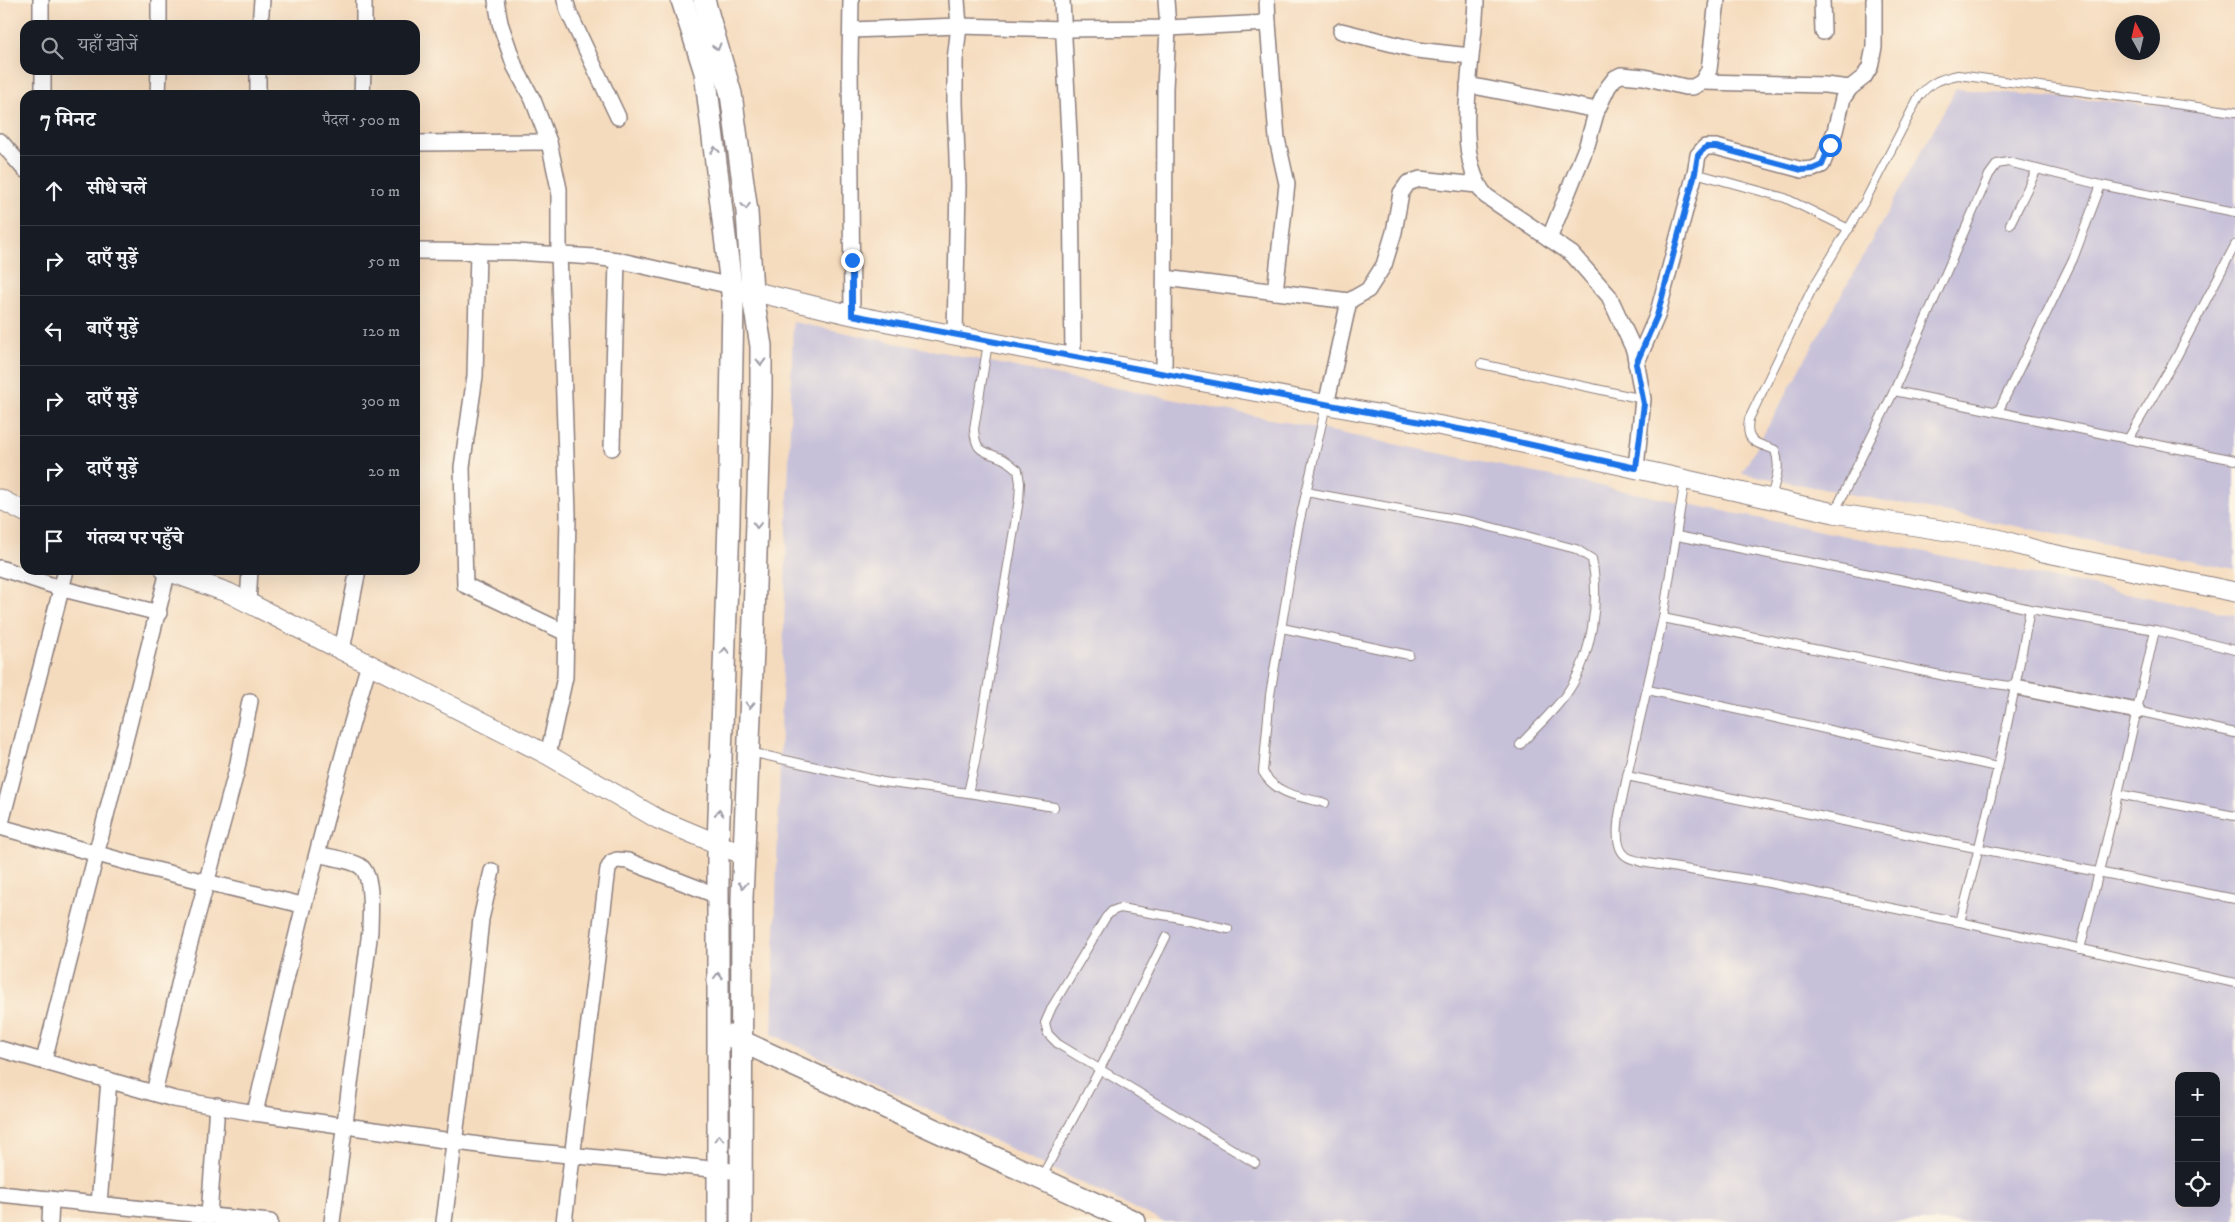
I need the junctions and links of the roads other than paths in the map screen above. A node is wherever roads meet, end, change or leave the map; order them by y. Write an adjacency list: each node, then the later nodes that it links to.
1 (41, 0): 18 (street)
2 (160, 0): 19 (street)
3 (262, 0): 20 (street)
4 (364, 0): 21 (street)
5 (496, 0): 45 (street)
6 (565, 0): 43 (street)
7 (682, 0): 62 (main road, one-way to 7)
8 (704, 0): 62 (main road, one-way to 62)
9 (851, 0): 26 (street)
10 (957, 0): 23 (street)
11 (1062, 0): 25 (street)
12 (1166, 0): 24 (street)
13 (1267, 0): 22 (street)
14 (1476, 0): 29 (street)
15 (1717, 0): 34 (street)
16 (1822, 0): 28 (street)
17 (1874, 0): 36 (street)
18 (41, 20)
19 (159, 20)
20 (260, 20)
21 (364, 20)
22 (1268, 23): 24 (street); 63 (street)
23 (959, 26): 25 (street); 26 (street); 66 (street)
24 (1168, 28): 25 (street); 61 (street)
25 (1064, 29): 68 (street)
26 (851, 30): 65 (street)
27 (1341, 31): 29 (street)
28 (1823, 32)
29 (1470, 56): 35 (street)
30 (43, 75): 37 (street)
31 (159, 75): 38 (street)
32 (258, 75): 39 (street)
33 (363, 75): 40 (street)
34 (1702, 82): 36 (street); 41 (street)
35 (1468, 85): 41 (street); 51 (street)
36 (1850, 88): 49 (street)
37 (43, 90)
38 (158, 90)
39 (258, 90)
40 (362, 90)
41 (1597, 110): 55 (street)
42 (2235, 112): 54 (lane)
43 (618, 117)
44 (0, 141): 47 (street)
45 (549, 142): 46 (street); 59 (street)
46 (420, 143)
47 (20, 164)
48 (2037, 169): 50 (lane); 53 (lane); 72 (lane)
49 (1695, 173): 54 (lane); 70 (street)
50 (2101, 184): 52 (lane); 75 (lane)
51 (1477, 185): 55 (street); 64 (street)
52 (2235, 212)
53 (2010, 224)
54 (1849, 229): 82 (lane)
55 (1549, 239): 70 (street)
56 (2235, 245): 76 (lane)
57 (420, 251): 58 (street)
58 (478, 252): 59 (street); 103 (street)
59 (559, 253): 60 (street); 103 (street)
60 (617, 260): 62 (street); 77 (street)
61 (1165, 278): 63 (street); 71 (street)
62 (742, 288): 65 (street); 114 (main road, one-way to 114); 124 (main road, one-way to 62)
63 (1275, 292): 64 (street)
64 (1348, 301): 74 (street)
65 (852, 315): 66 (street)
66 (955, 335): 67 (street)
67 (988, 342): 68 (street); 118 (lane)
68 (1073, 358): 71 (street)
69 (1481, 364): 73 (lane)
70 (1636, 364): 73 (street)
71 (1164, 374): 74 (street)
72 (1894, 391): 75 (lane); 85 (lane)
73 (1643, 399): 79 (street)
74 (1326, 405): 79 (street); 81 (lane)
75 (1998, 412): 76 (lane)
76 (2128, 440): 78 (lane)
77 (612, 448)
78 (2235, 460)
79 (1636, 468): 80 (street)
80 (1685, 479): 82 (street); 86 (lane)
81 (1306, 492): 101 (lane); 113 (lane)
82 (1771, 497): 85 (street)
83 (0, 499): 84 (street)
84 (20, 509)
85 (1834, 513): 96 (street)
86 (1677, 536): 98 (lane); 100 (lane)
87 (0, 568): 88 (street)
88 (20, 575)
89 (21, 575): 95 (street)
90 (65, 575): 95 (street)
91 (166, 575): 99 (street)
92 (180, 575): 97 (street)
93 (250, 575): 97 (street)
94 (357, 575): 104 (street)
95 (63, 589): 99 (street); 123 (street)
96 (2235, 592)
97 (248, 603): 104 (street)
98 (2030, 608): 102 (lane); 108 (lane)
99 (159, 613): 126 (street)
100 (1663, 618): 108 (lane); 109 (lane)
101 (1282, 628): 106 (lane); 120 (lane)
102 (2155, 630): 105 (lane); 111 (lane)
103 (566, 633): 115 (street)
104 (342, 650): 107 (street)
105 (2235, 650)
106 (1409, 655)
107 (369, 664): 115 (street); 127 (street)
108 (2016, 687): 111 (street); 116 (lane)
109 (1648, 690): 116 (lane); 117 (lane)
110 (250, 701): 131 (street)
111 (2137, 711): 112 (lane); 119 (lane)
112 (2235, 733)
113 (1520, 745)
114 (748, 751): 118 (lane); 128 (main road)
115 (548, 754): 124 (street)
116 (1997, 767): 125 (lane)
117 (1627, 776): 125 (lane); 135 (lane)
118 (968, 793): 121 (lane)
119 (2118, 794): 122 (lane); 130 (lane)
120 (1326, 804)
121 (1054, 807)
122 (2235, 816)
123 (0, 827): 126 (street)
124 (718, 846): 128 (street); 132 (main road)
125 (1980, 848): 130 (lane); 135 (lane)
126 (98, 853): 131 (street); 143 (street)
127 (318, 854): 134 (street); 149 (street)
128 (744, 855): 141 (main road, one-way to 141)
129 (492, 871): 150 (street)
130 (2099, 872): 133 (lane); 138 (lane)
131 (205, 881): 134 (street); 146 (street)
132 (718, 896): 140 (main road, one-way to 132); 151 (street)
133 (2235, 899)
134 (302, 906): 148 (street)
135 (1960, 922): 138 (lane)
136 (1228, 928): 144 (lane)
137 (1166, 937): 144 (lane)
138 (2080, 949): 139 (lane)
139 (2235, 983)
140 (718, 1031): 141 (main road); 153 (main road, one-way to 140)
141 (741, 1042): 154 (main road); 155 (main road)
142 (0, 1049): 143 (street)
143 (44, 1060): 145 (street)
144 (1100, 1069): 152 (lane); 155 (lane)
145 (109, 1080): 146 (street); 158 (street)
146 (154, 1093): 147 (street)
147 (218, 1106): 148 (street); 159 (street)
148 (255, 1113): 149 (street)
149 (343, 1125): 150 (street); 163 (street)
150 (454, 1142): 151 (street); 164 (street)
151 (571, 1155): 153 (street); 165 (street)
152 (1255, 1163)
153 (719, 1170): 154 (street); 166 (main road)
154 (742, 1172): 167 (main road)
155 (1040, 1180): 168 (main road)
156 (0, 1194): 157 (street)
157 (51, 1198): 158 (street); 161 (street)
158 (99, 1204): 159 (street)
159 (209, 1215): 160 (street)
160 (233, 1220): 162 (street)
161 (50, 1222)
162 (270, 1222)
163 (332, 1222)
164 (444, 1222)
165 (564, 1222)
166 (718, 1222)
167 (741, 1222)
168 (1135, 1222)

